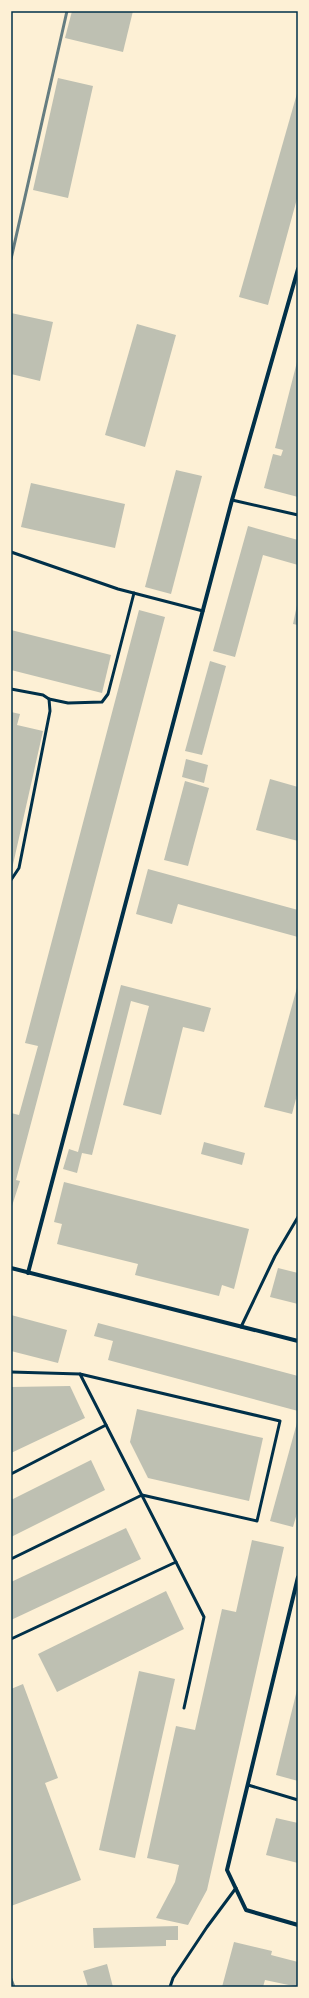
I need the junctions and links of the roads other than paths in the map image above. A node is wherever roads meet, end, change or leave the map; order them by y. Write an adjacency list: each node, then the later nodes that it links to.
1 (298, 269): 2 (street)
2 (232, 500): 3 (lane); 6 (street)
3 (298, 515)
4 (11, 552): 5 (lane)
5 (134, 593): 6 (lane); 8 (lane)
6 (203, 611): 12 (street)
7 (11, 689): 8 (lane)
8 (49, 699): 9 (lane)
9 (11, 880)
10 (298, 1217): 13 (lane)
11 (11, 1268): 12 (street)
12 (28, 1273): 13 (street)
13 (241, 1327): 14 (street)
14 (298, 1341)
15 (11, 1372): 16 (lane)
16 (80, 1374): 17 (lane); 19 (lane)
17 (106, 1425): 18 (lane); 19 (lane)
18 (11, 1474)
19 (142, 1495): 20 (lane); 21 (lane)
20 (11, 1559)
21 (176, 1562): 23 (lane); 24 (lane)
22 (298, 1577): 25 (street)
23 (11, 1639)
24 (184, 1708)
25 (248, 1785): 26 (lane); 27 (street)
26 (298, 1800)
27 (236, 1888): 28 (street); 29 (lane)
28 (298, 1925)
29 (170, 1987)

